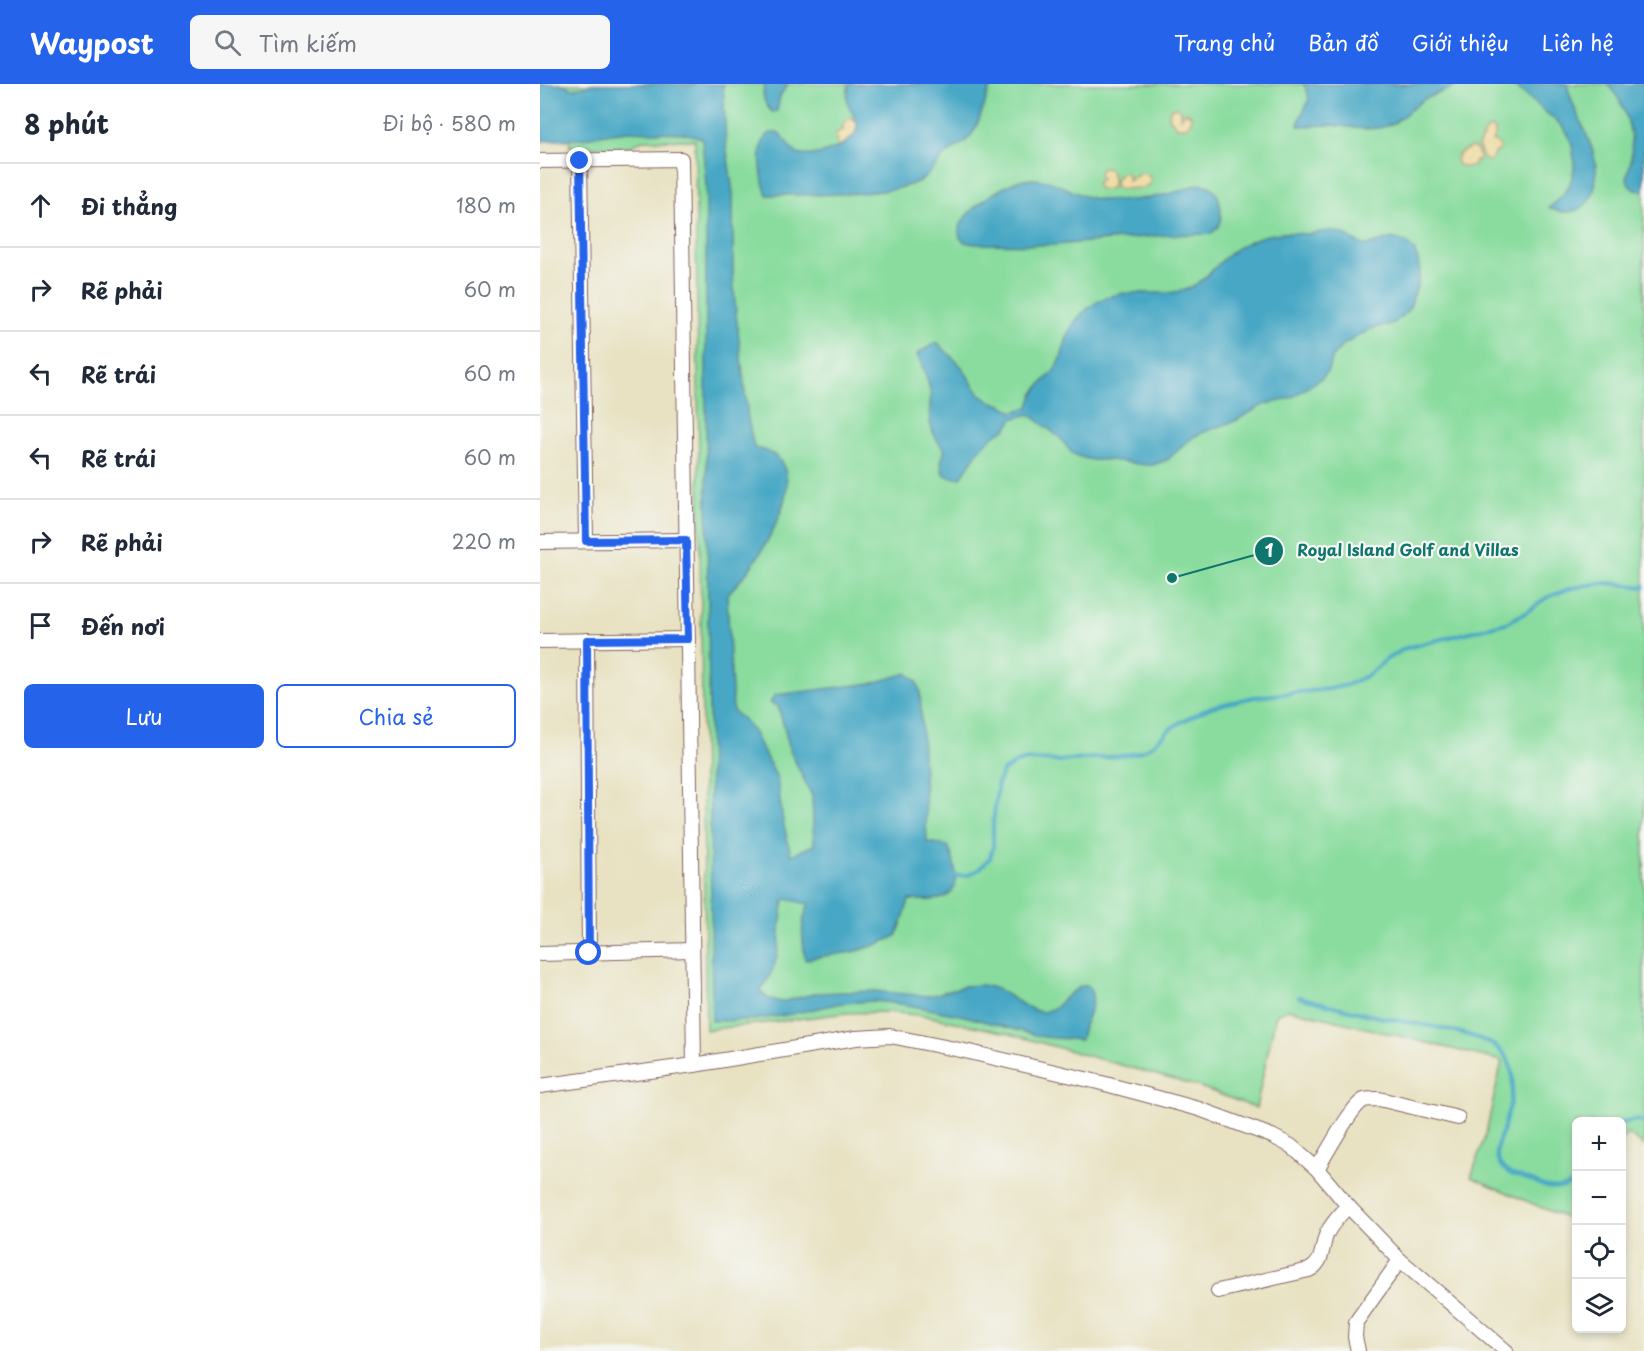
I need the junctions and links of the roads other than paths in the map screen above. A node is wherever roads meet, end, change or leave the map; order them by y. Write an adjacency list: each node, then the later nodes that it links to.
1 (540, 161): 2 (street)
2 (580, 161): 3 (street); 4 (street)
3 (686, 540): 4 (street); 6 (street)
4 (586, 541): 5 (street)
5 (540, 542)
6 (688, 639): 7 (street); 9 (street)
7 (587, 640): 8 (street); 10 (street)
8 (540, 641)
9 (692, 951): 10 (street); 12 (street)
10 (589, 953): 11 (street)
11 (540, 954)
12 (694, 1065): 13 (street); 15 (street)
13 (540, 1086)
14 (1458, 1118): 15 (street)
15 (1317, 1169): 16 (street)
16 (1348, 1206): 17 (street); 18 (street)
17 (1400, 1260): 19 (street); 20 (street)
18 (1218, 1291)
19 (1358, 1351)
20 (1506, 1351)

